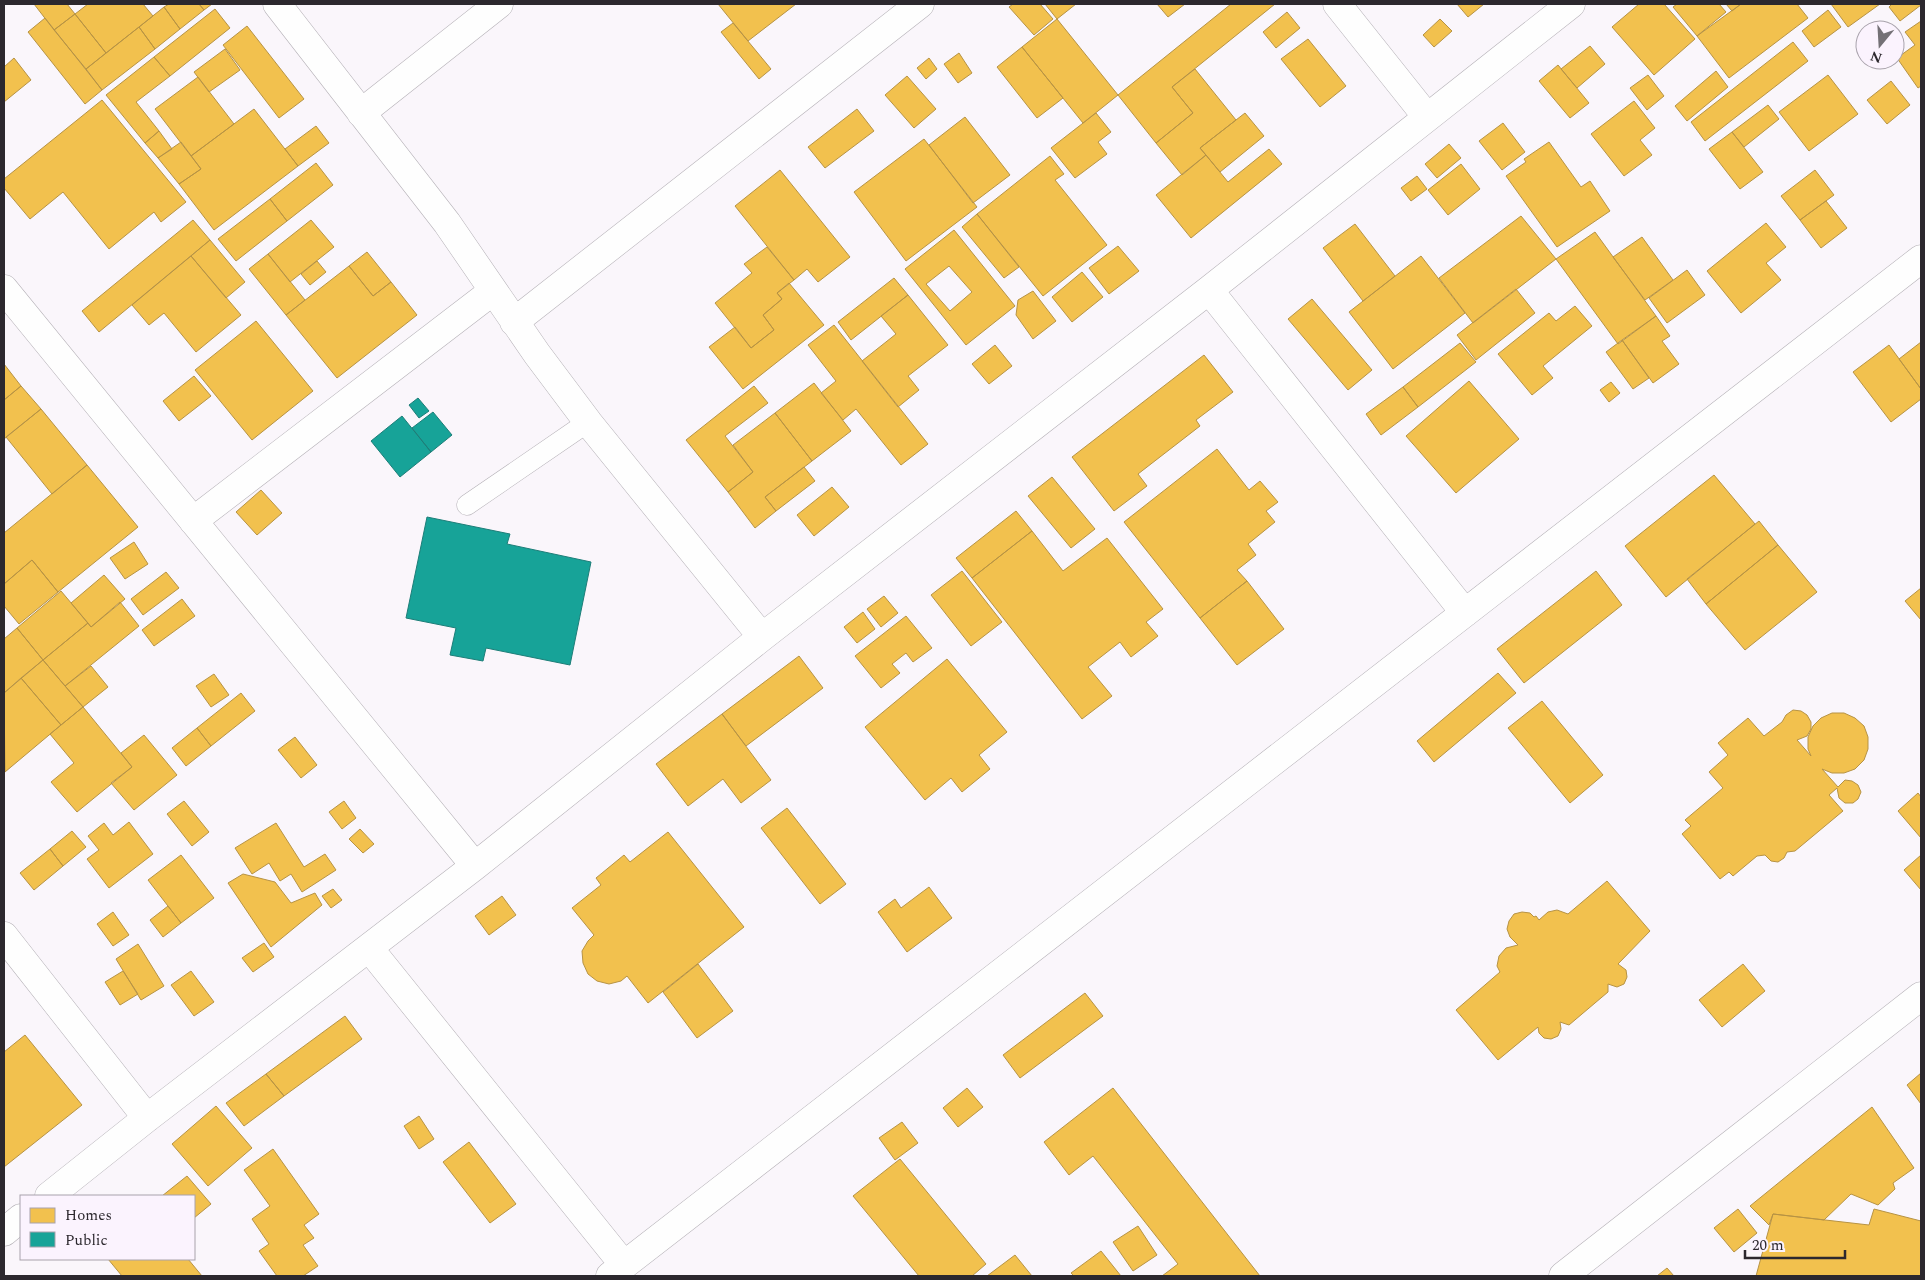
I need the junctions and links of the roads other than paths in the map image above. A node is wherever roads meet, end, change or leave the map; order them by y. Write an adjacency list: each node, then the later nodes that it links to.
1 (277, 4): 6 (street)
2 (498, 4): 6 (street)
3 (920, 4): 12 (street)
4 (1336, 4): 7 (street)
5 (1571, 4): 7 (street)
6 (361, 112): 11 (street)
7 (1427, 117): 10 (street)
8 (1921, 259): 16 (street)
9 (4, 289): 15 (street)
10 (1209, 290): 16 (street); 17 (street)
11 (494, 291): 12 (street); 15 (street)
12 (514, 322): 13 (street)
13 (588, 422): 14 (lane); 17 (street)
14 (467, 505)
15 (193, 521): 18 (street)
16 (1465, 613): 26 (street)
17 (762, 637): 18 (street)
18 (475, 866): 20 (street)
19 (4, 936): 22 (street)
20 (369, 948): 22 (street); 26 (street)
21 (1921, 996): 27 (street)
22 (147, 1118): 23 (street)
23 (50, 1195)
24 (20, 1219): 25 (street)
25 (4, 1232)
26 (617, 1271)
27 (1563, 1276)

